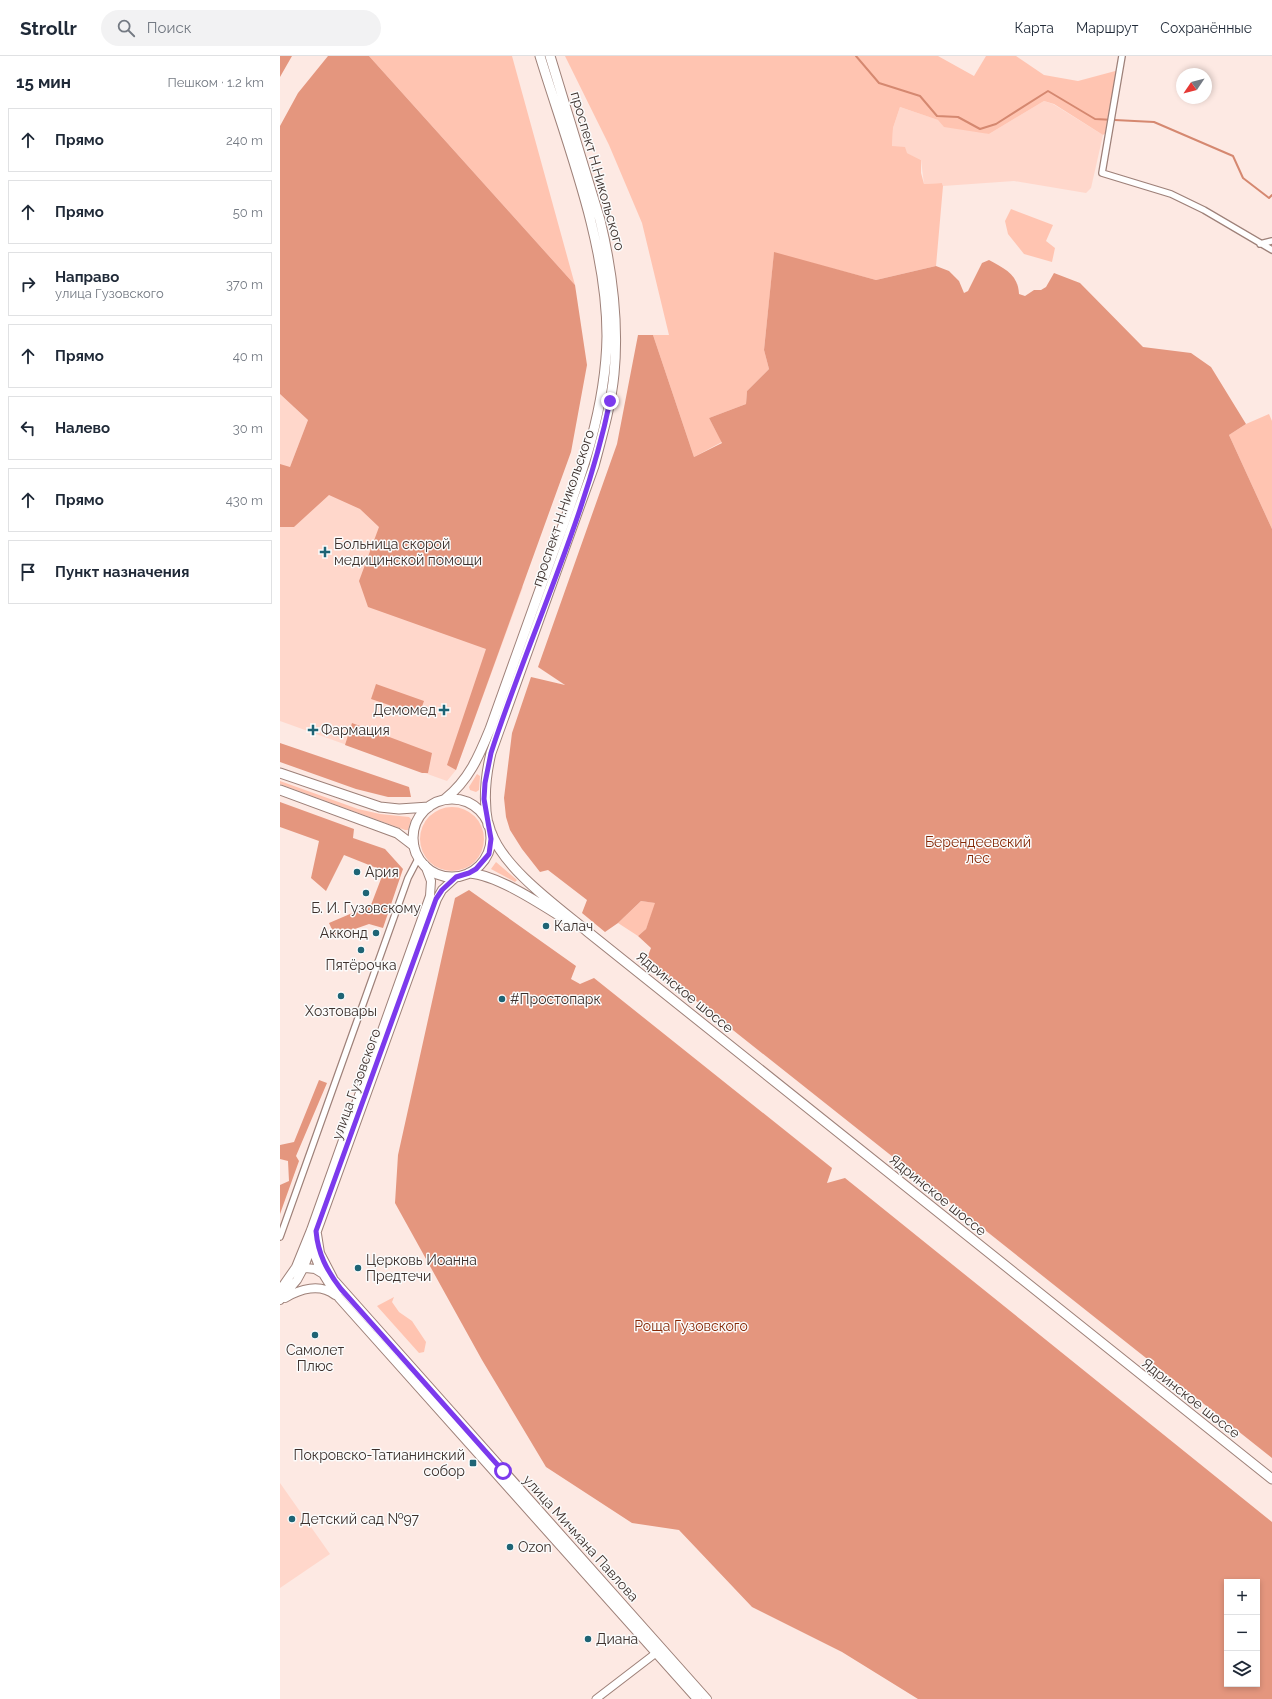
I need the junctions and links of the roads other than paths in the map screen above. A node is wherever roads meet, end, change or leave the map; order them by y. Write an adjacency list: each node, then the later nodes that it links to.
1 (540, 56): 9 (main road, проспект Н.Никольского)
2 (550, 56): 11 (main road, проспект Н.Никольского)
3 (1122, 56): 5 (street)
4 (1272, 241): 5 (street)
5 (1260, 244): 6 (street)
6 (1272, 250)
7 (280, 773): 10 (main road)
8 (280, 790): 12 (main road)
9 (445, 799): 10 (main road); 11 (main road)
10 (429, 808): 12 (main road)
11 (490, 828): 15 (main road); 17 (main road, Ядринское шоссе)
12 (414, 846): 13 (main road)
13 (419, 857): 14 (main road); 19 (street)
14 (425, 865): 16 (main road); 18 (main road, улица Гузовского)
15 (469, 873): 16 (main road); 17 (main road, Ядринское шоссе)
16 (456, 877): 18 (main road, улица Гузовского)
17 (588, 932): 28 (main road, Ядринское шоссе)
18 (314, 1230): 20 (main road, улица Мичмана Павлова); 21 (main road, улица Гузовского); 23 (main road)
19 (280, 1237)
20 (311, 1245): 21 (main road, улица Гузовского); 22 (main road, улица Мичмана Павлова)
21 (300, 1267): 22 (main road); 24 (main road, улица Гузовского); 26 (main road, улица Гузовского)
22 (321, 1272): 23 (main road, улица Мичмана Павлова); 25 (main road, улица Мичмана Павлова)
23 (335, 1281): 27 (main road, улица Мичмана Павлова)
24 (280, 1290)
25 (339, 1298): 26 (main road); 27 (main road, улица Мичмана Павлова)
26 (280, 1300)
27 (352, 1307): 29 (main road, улица Мичмана Павлова)
28 (1272, 1479)
29 (659, 1650): 30 (street); 31 (main road, улица Мичмана Павлова); 32 (main road, улица Мичмана Павлова)
30 (596, 1699)
31 (697, 1699)
32 (707, 1699)

